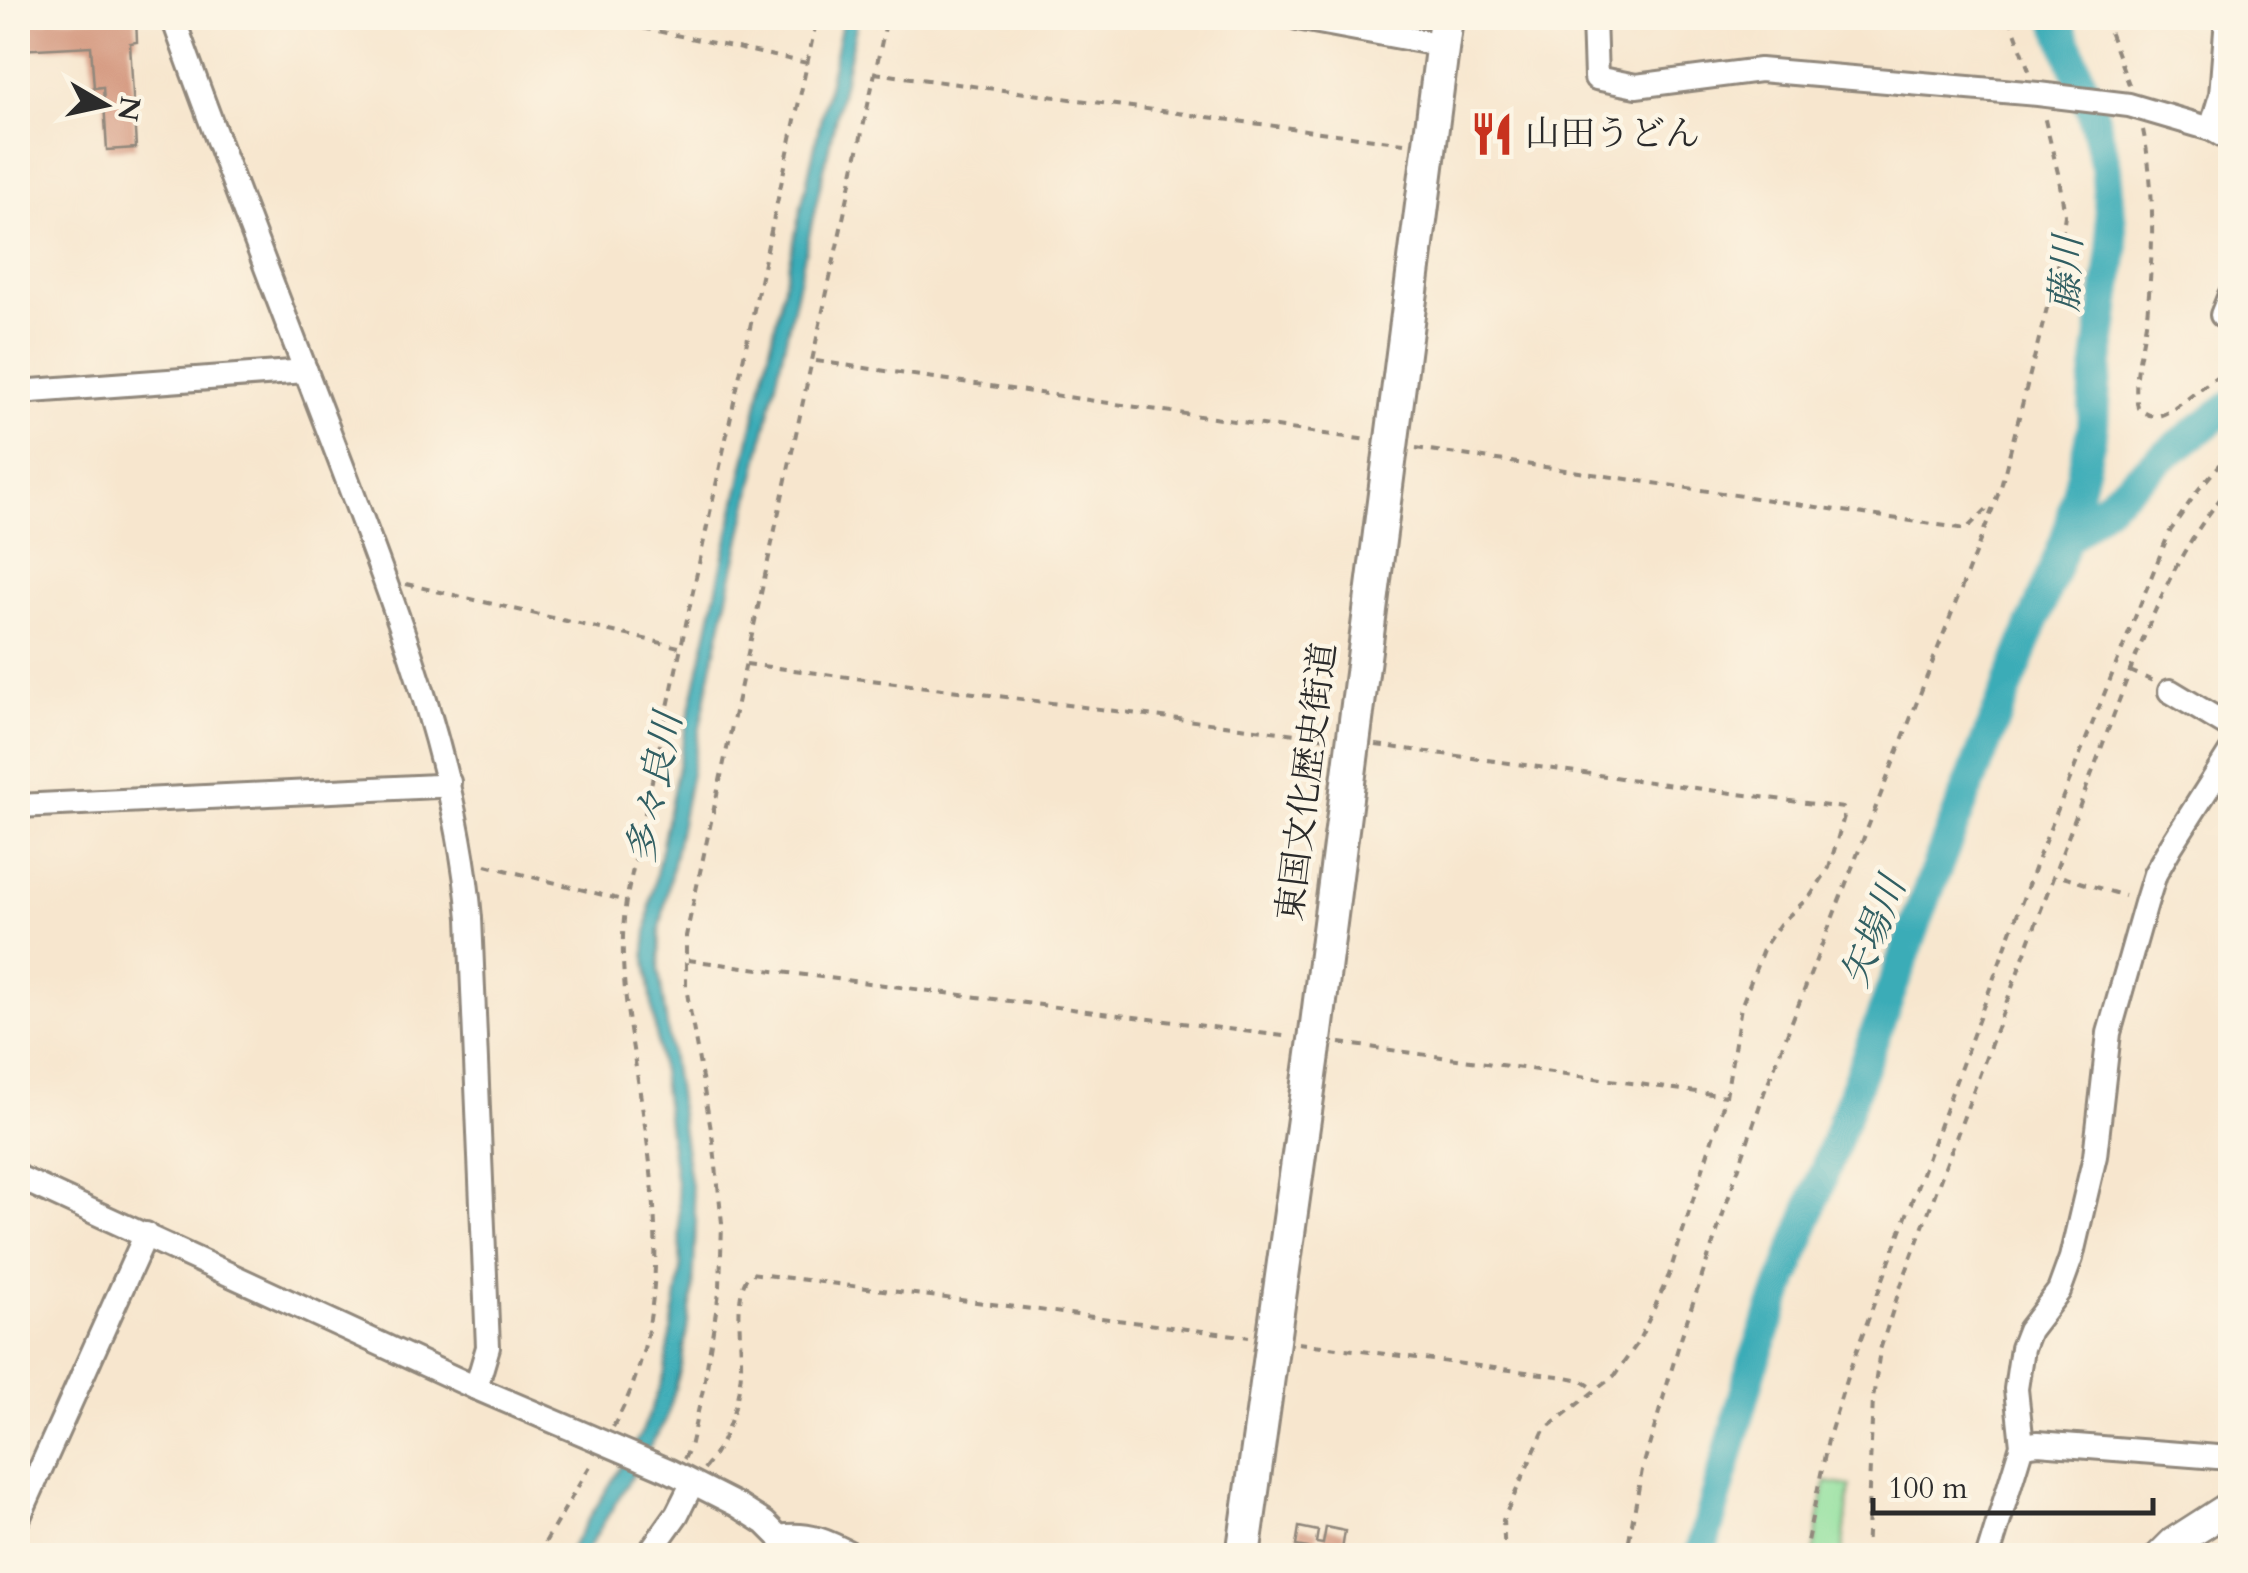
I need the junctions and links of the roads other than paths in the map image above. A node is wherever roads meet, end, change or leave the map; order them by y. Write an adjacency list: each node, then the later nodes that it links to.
1 (173, 18): 7 (street)
2 (1296, 18): 5 (street)
3 (1594, 18): 6 (street)
4 (2227, 18): 6 (street)
5 (1444, 31): 25 (highway, 東国文化歴史街道)
6 (2220, 135)
7 (306, 371): 8 (street); 12 (street)
8 (18, 392)
9 (2170, 691): 10 (street)
10 (2230, 727)
11 (2230, 753): 17 (street)
12 (449, 782): 13 (street); 16 (street)
13 (18, 806)
14 (18, 1177): 15 (street)
15 (146, 1234): 16 (street); 21 (street)
16 (476, 1388): 19 (street)
17 (2022, 1445): 18 (street); 26 (street)
18 (2230, 1458)
19 (679, 1476): 22 (street); 23 (street)
20 (2230, 1508): 27 (main road)
21 (18, 1520)
22 (784, 1546): 24 (street)
23 (647, 1556)
24 (855, 1556)
25 (1243, 1556)
26 (1988, 1556)
27 (2161, 1556)

